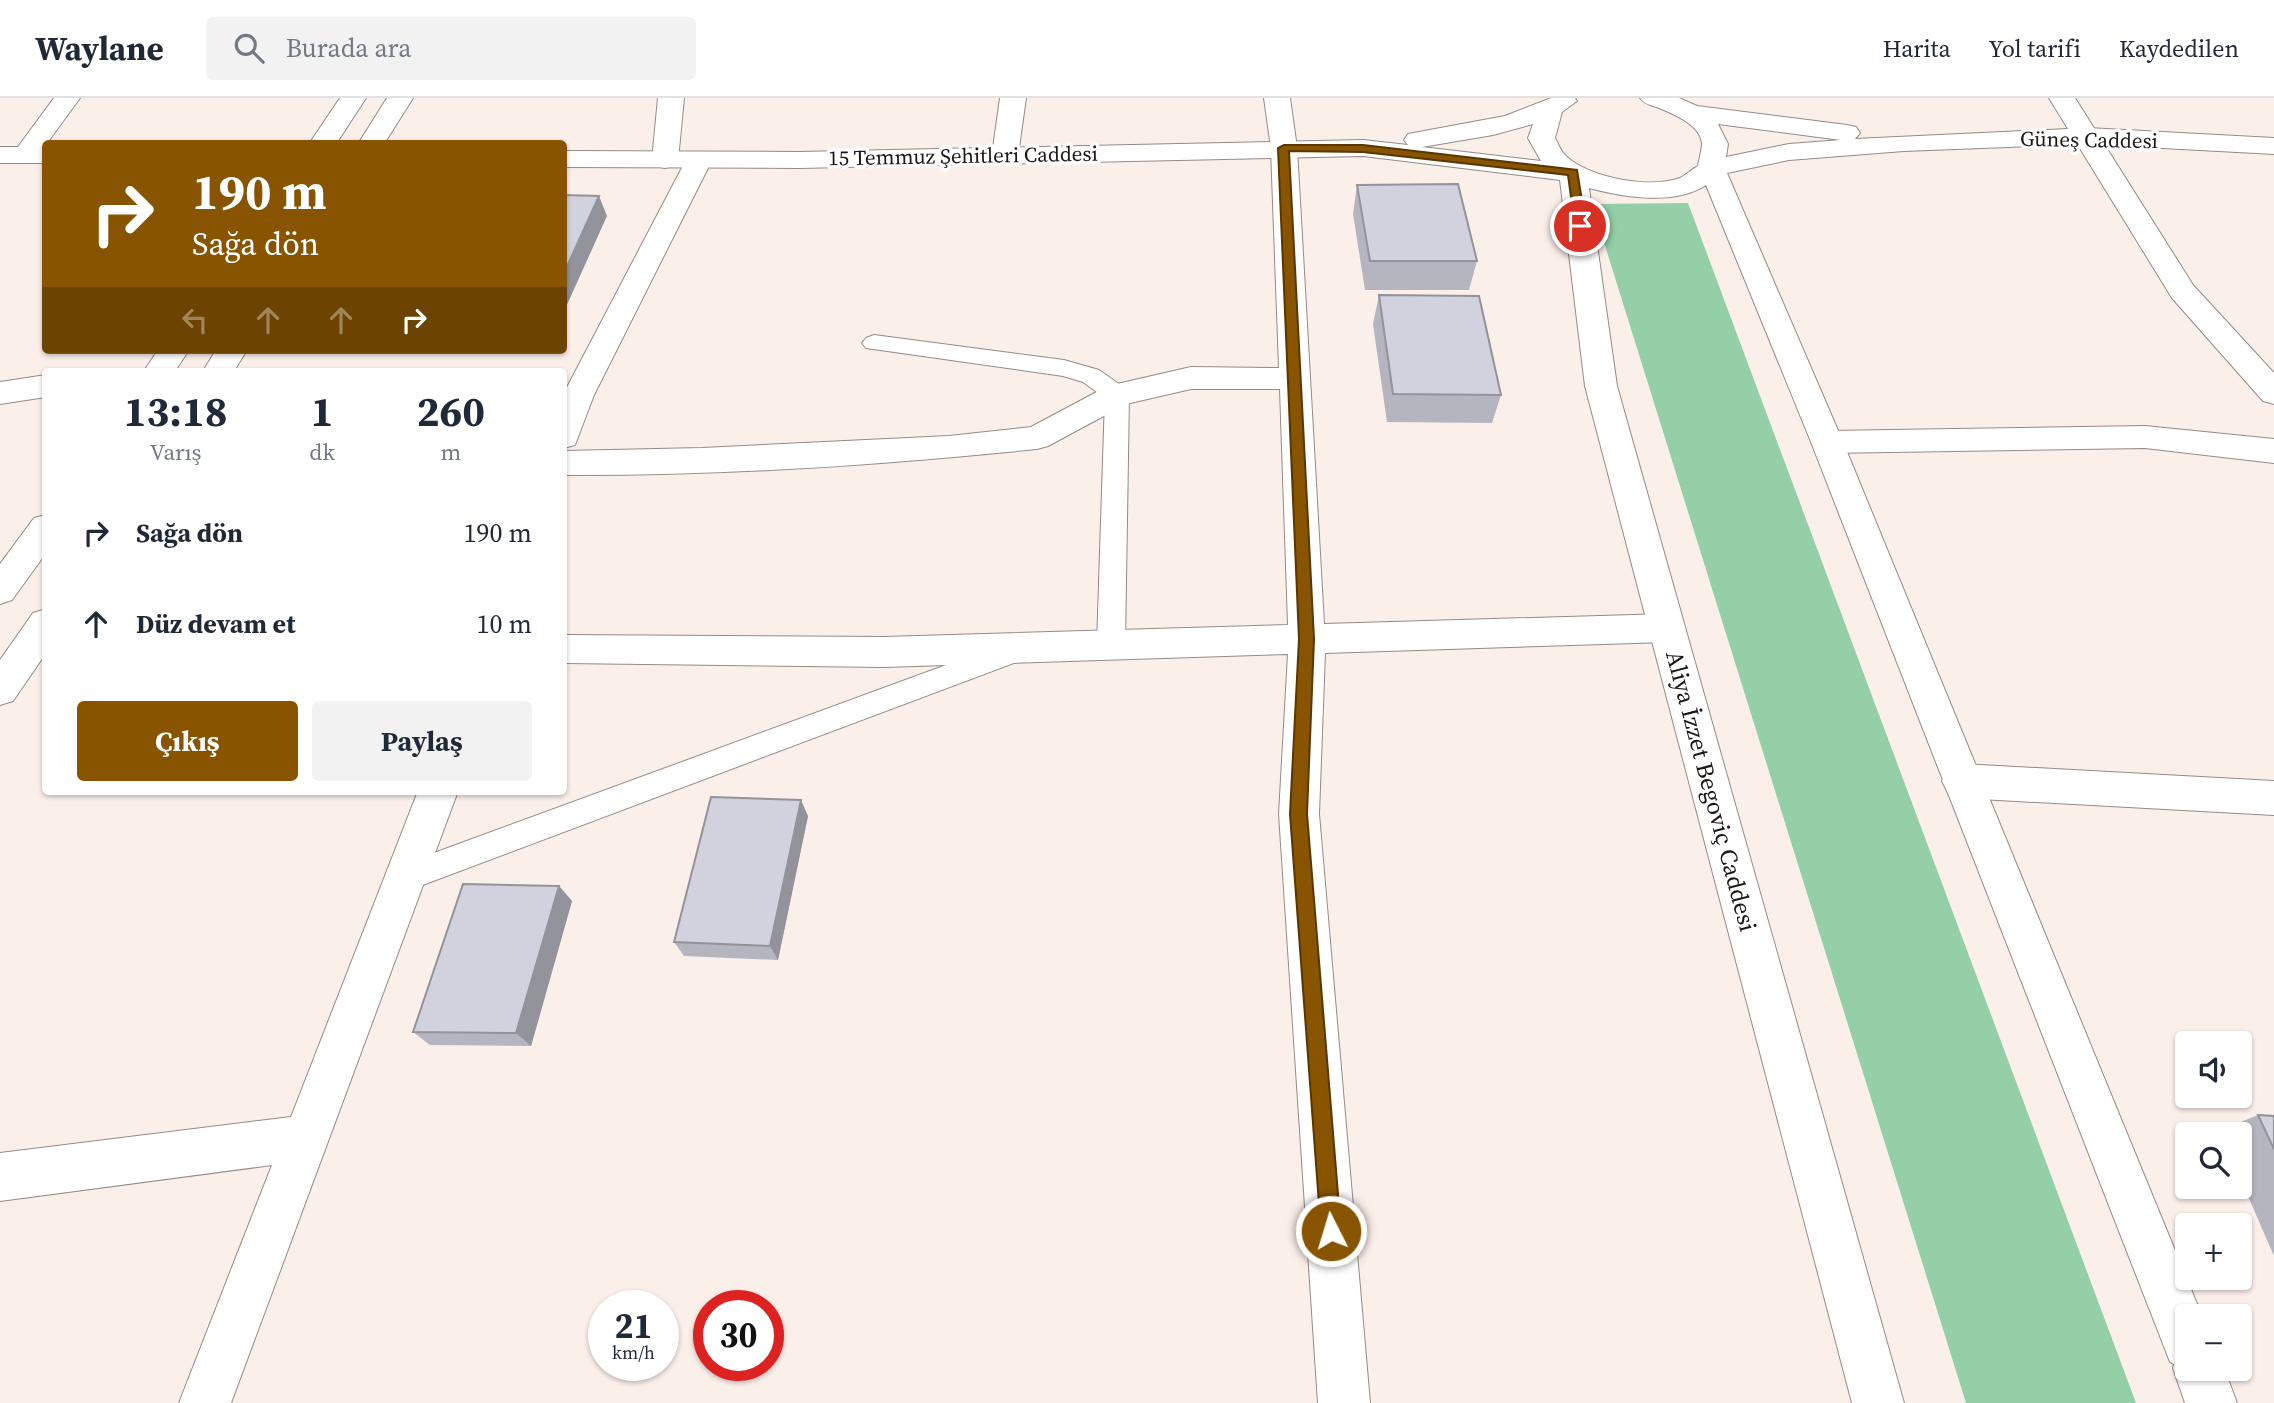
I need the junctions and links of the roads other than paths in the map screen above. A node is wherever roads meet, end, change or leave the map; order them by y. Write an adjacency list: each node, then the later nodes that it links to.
1 (67, 98): 18 (street)
2 (353, 98): 12 (street)
3 (400, 98): 13 (street)
4 (671, 98): 21 (street)
5 (1013, 98): 19 (street)
6 (1277, 98): 16 (street)
7 (1653, 98): 10 (street)
8 (2062, 98): 11 (street)
9 (1556, 102): 17 (street); 24 (street)
10 (1686, 105): 14 (street); 23 (street)
11 (2088, 136): 14 (street, Güneş Caddesi); 15 (street, Güneş Caddesi); 29 (street)
12 (326, 140)
13 (374, 140)
14 (1904, 143): 23 (street)
15 (2274, 146)
16 (1284, 148): 17 (street, 15 Temmuz Şehitleri Caddesi); 19 (street, 15 Temmuz Şehitleri Caddesi); 26 (street)
17 (1363, 148): 24 (street)
18 (23, 155)
19 (1005, 155): 22 (street, 15 Temmuz Şehitleri Caddesi)
20 (567, 159): 21 (street, 15 Temmuz Şehitleri Caddesi)
21 (665, 160): 22 (street, 15 Temmuz Şehitleri Caddesi)
22 (699, 160): 31 (street)
23 (1712, 168): 24 (street); 32 (street)
24 (1573, 173): 37 (street, Aliya İzzet Begoviç Caddesi)
25 (874, 343): 30 (lane)
26 (1293, 379): 30 (street); 39 (street)
27 (42, 387): 28 (street)
28 (0, 393)
29 (2274, 393)
30 (1117, 395): 34 (street); 40 (lane)
31 (567, 428)
32 (1826, 442): 33 (street); 44 (street)
33 (2274, 451)
34 (567, 463)
35 (42, 532): 36 (street)
36 (0, 590)
37 (1667, 628): 39 (street); 54 (street, Aliya İzzet Begoviç Caddesi)
38 (40, 639): 43 (street)
39 (1307, 639): 40 (street); 53 (street)
40 (1111, 645): 41 (street)
41 (1024, 648): 42 (street); 47 (lane)
42 (567, 649)
43 (0, 690)
44 (1962, 781): 46 (street); 50 (street)
45 (436, 795): 47 (street)
46 (2274, 798)
47 (404, 878): 48 (street)
48 (305, 1138): 49 (street); 52 (street)
49 (0, 1177)
50 (2175, 1311)
51 (2202, 1381): 55 (street)
52 (205, 1403)
53 (1344, 1403)
54 (1878, 1403)
55 (2211, 1403)

